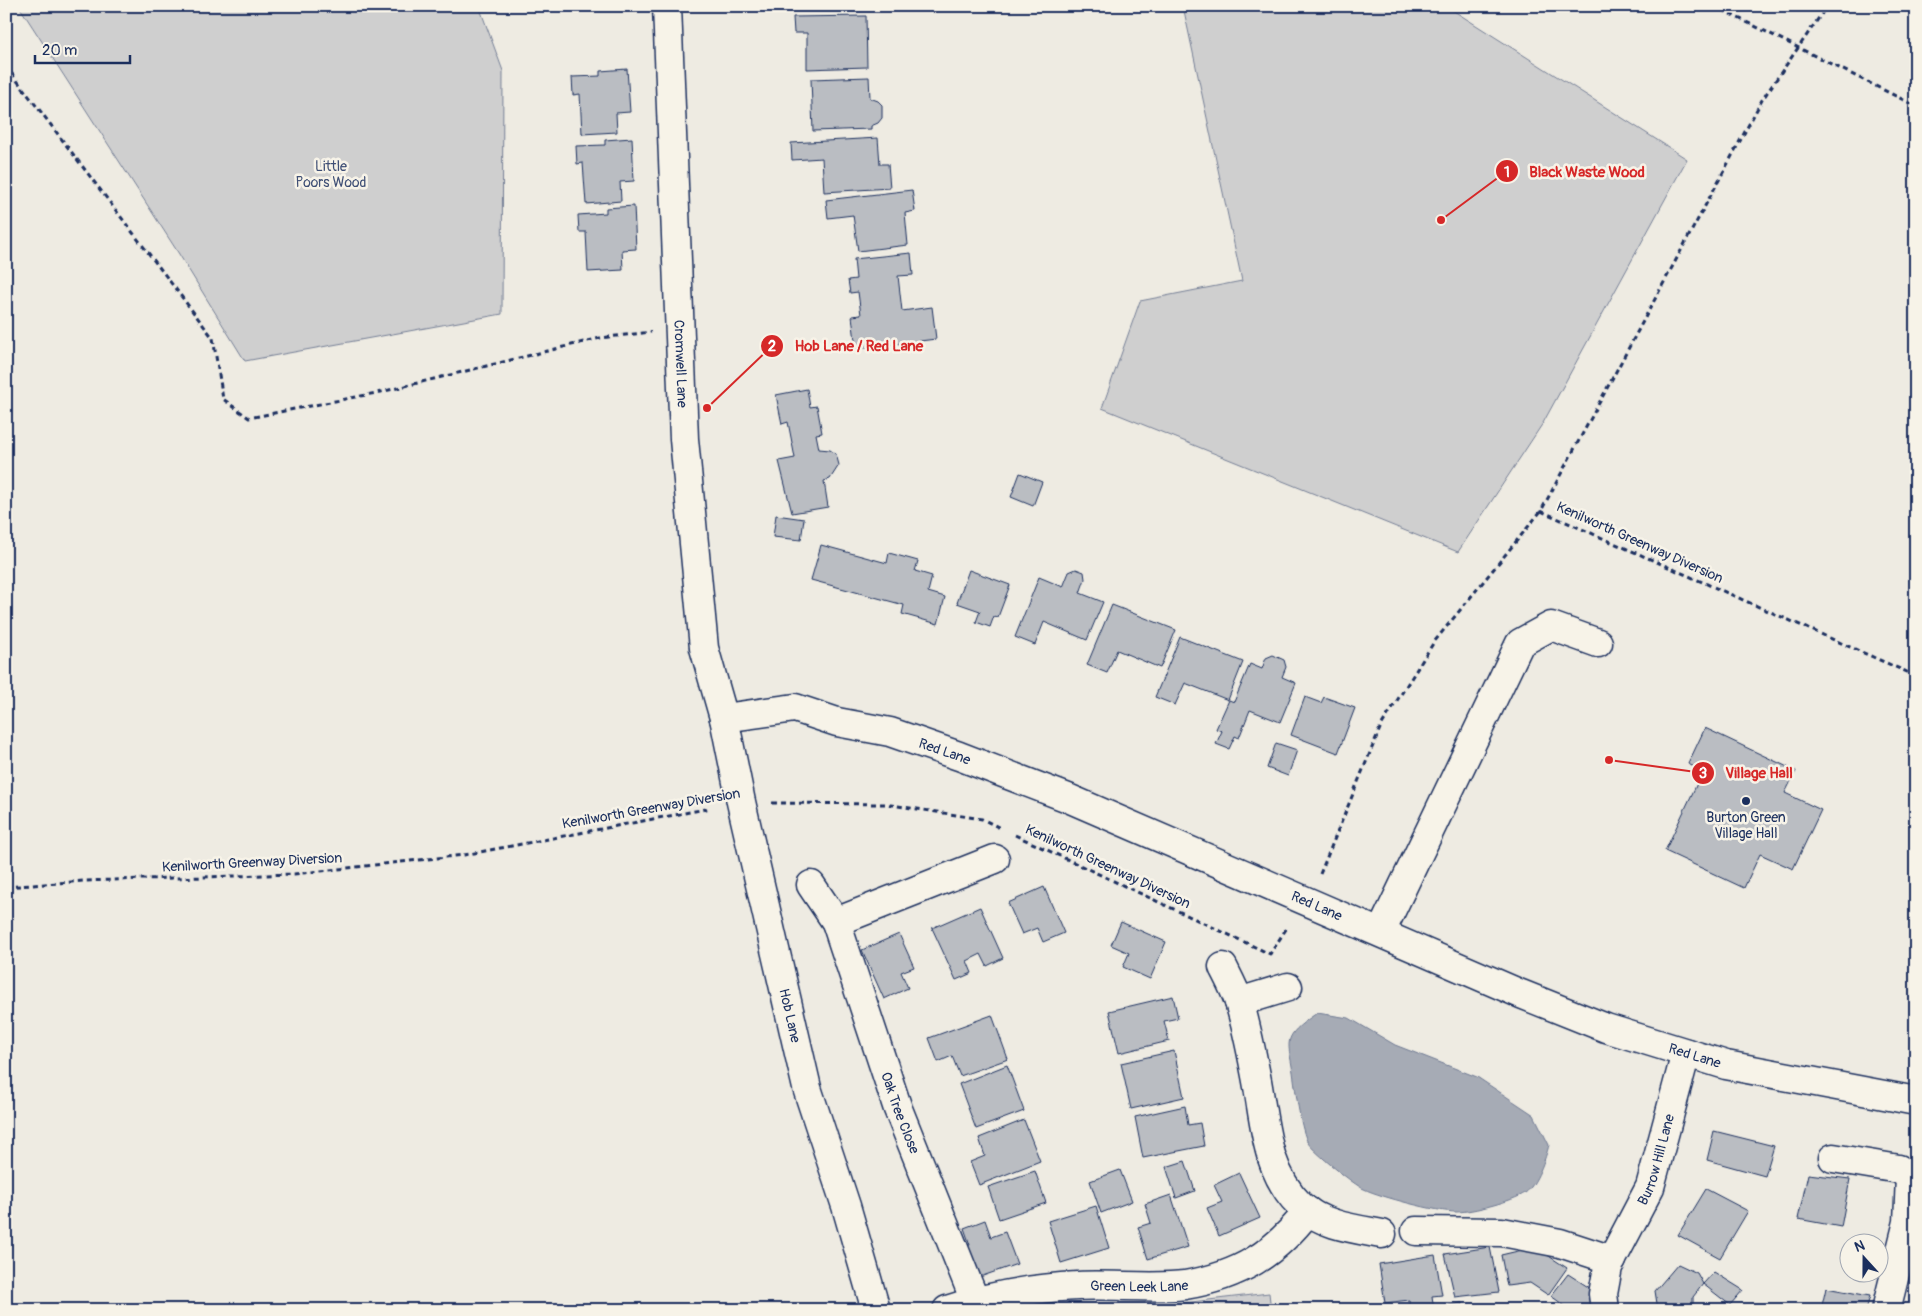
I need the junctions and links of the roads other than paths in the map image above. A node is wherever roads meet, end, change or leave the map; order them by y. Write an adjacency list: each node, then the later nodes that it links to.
1 (667, 6): 3 (street, Cromwell Lane)
2 (1598, 643): 7 (street)
3 (724, 718): 7 (street, Red Lane); 20 (street, Hob Lane)
4 (995, 859): 6 (street)
5 (812, 885): 6 (street, Oak Tree Close)
6 (836, 922): 19 (street, Oak Tree Close)
7 (1381, 932): 11 (street, Red Lane)
8 (1223, 968): 10 (street)
9 (1288, 987): 10 (street)
10 (1239, 1002): 15 (street)
11 (1686, 1053): 12 (street, Red Lane); 18 (street, Burrow Hill Lane)
12 (1916, 1101)
13 (1833, 1158): 14 (street)
14 (1913, 1176): 23 (street)
15 (1308, 1211): 17 (street); 19 (street, Green Leek Lane)
16 (1416, 1230): 18 (street)
17 (1382, 1234)
18 (1612, 1260): 22 (street, Burrow Hill Lane)
19 (975, 1301): 21 (street, Green Leek Lane)
20 (876, 1310)
21 (947, 1310)
22 (1604, 1310)
23 (1886, 1310)

